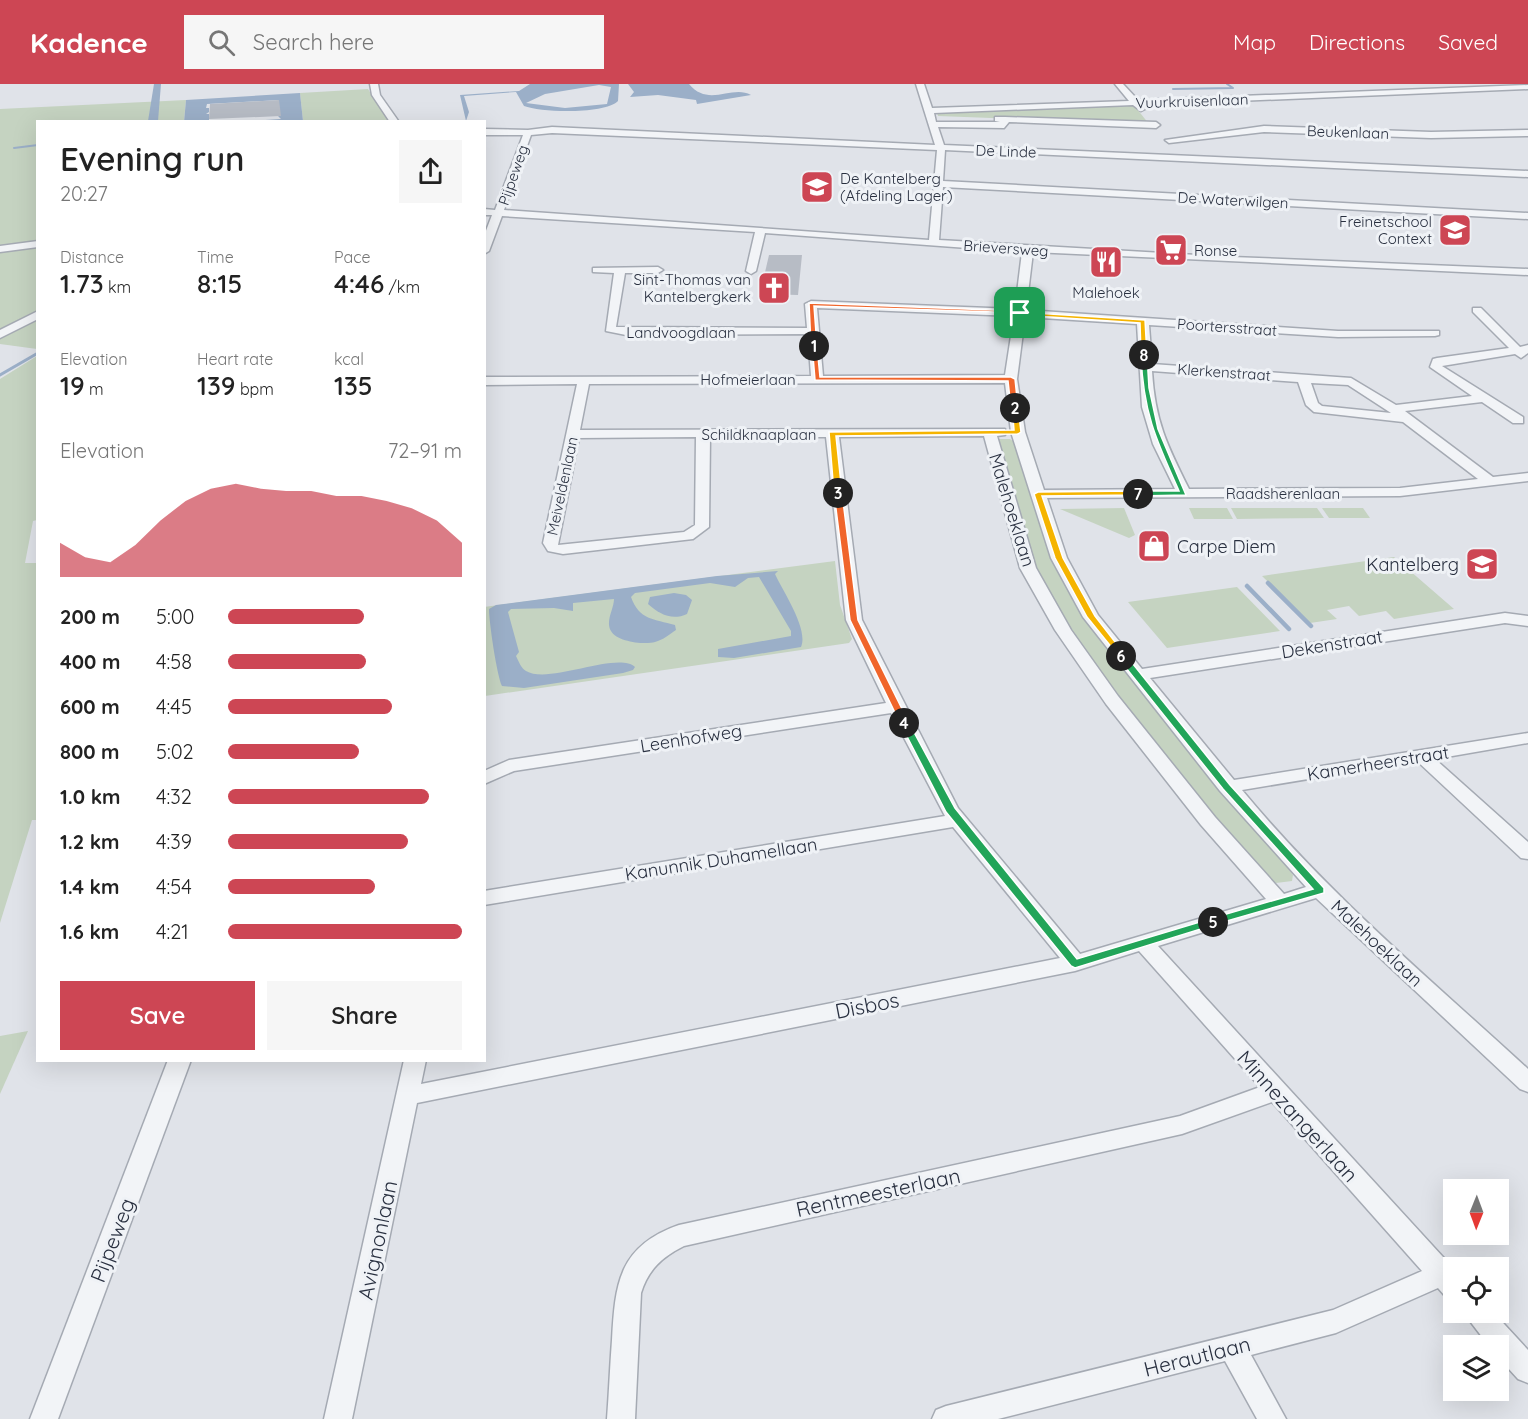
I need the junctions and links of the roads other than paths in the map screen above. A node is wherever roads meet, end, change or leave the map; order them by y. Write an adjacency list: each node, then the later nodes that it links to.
1 (374, 84): 9 (street)
2 (920, 84): 8 (street)
3 (1119, 84): 7 (street)
4 (1336, 84): 6 (street)
5 (1528, 87): 6 (street, Vuurkruisenlaan)
6 (1347, 94): 7 (street, Vuurkruisenlaan)
7 (1136, 103): 8 (street, Vuurkruisenlaan); 10 (street)
8 (930, 114): 10 (street); 15 (street)
9 (394, 120)
10 (1156, 125): 14 (street)
11 (486, 132): 12 (street, De Linde)
12 (528, 133): 15 (street, De Linde); 20 (street, Pijpeweg)
13 (1528, 133): 14 (street, Beukenlaan)
14 (1169, 140): 16 (street)
15 (941, 149): 16 (street, De Linde); 18 (street)
16 (1186, 159): 17 (street, De Linde)
17 (1528, 174)
18 (938, 184): 21 (street, De Waterwilgen); 23 (street)
19 (486, 212): 20 (street, Brieversweg)
20 (500, 213): 22 (street, Brieversweg); 25 (street, Pijpeweg)
21 (1528, 216)
22 (761, 230): 23 (street, Brieversweg); 31 (street)
23 (934, 243): 27 (street, Brieversweg)
24 (36, 244): 26 (street)
25 (486, 246)
26 (0, 249)
27 (1028, 249): 32 (street, Brieversweg); 34 (street, Malehoeklaan)
28 (597, 270): 29 (street)
29 (620, 270): 30 (street); 37 (street, Landvoogdlaan)
30 (658, 270)
31 (751, 271)
32 (1528, 272)
33 (1477, 310): 41 (street)
34 (1020, 313): 36 (street, Poortersstraat); 37 (street, Poortersstraat); 46 (street, Malehoeklaan)
35 (36, 315): 39 (street)
36 (1143, 321): 38 (street, Poortersstraat); 43 (street)
37 (813, 332): 45 (street)
38 (1435, 333)
39 (0, 335)
40 (1528, 349): 41 (street)
41 (1515, 350): 42 (street); 49 (street)
42 (1528, 358)
43 (1144, 367): 44 (street, Klerkenstraat); 60 (street)
44 (1303, 377): 50 (street, Klerkenstraat); 50 (street)
45 (817, 379): 46 (street, Hofmeierlaan); 47 (street, Hofmeierlaan)
46 (1011, 379): 53 (street, Malehoeklaan)
47 (584, 380): 48 (street, Hofmeierlaan); 54 (street, Meiveldenlaan)
48 (486, 381)
49 (1484, 398): 50 (street); 51 (street)
50 (1399, 413): 58 (street, Klerkenstraat)
51 (1518, 420)
52 (989, 432): 53 (street, Schildknaaplaan); 56 (street, Schildknaaplaan); 72 (street, Malehoeklaan)
53 (1018, 432): 59 (street, Malehoeklaan)
54 (573, 434): 55 (street, Schildknaaplaan); 55 (street, Meiveldenlaan)
55 (703, 434): 56 (street, Schildknaaplaan)
56 (832, 434): 63 (street)
57 (1528, 477): 58 (street, Raadsherenlaan)
58 (1491, 482): 60 (street, Raadsherenlaan)
59 (1038, 494): 60 (street, Raadsherenlaan); 62 (street, Malehoeklaan)
60 (1184, 494)
61 (1528, 621): 62 (street, Dekenstraat)
62 (1137, 675): 67 (street, Malehoeklaan)
63 (896, 707): 66 (street, Leenhofweg); 68 (street)
64 (1528, 738): 65 (street, Kamerheerstraat)
65 (1422, 756): 67 (street, Kamerheerstraat); 69 (street)
66 (486, 776)
67 (1227, 787): 70 (street, Malehoeklaan)
68 (958, 820): 71 (street, Kanunnik Duhamellaan); 74 (street)
69 (1528, 853)
70 (1320, 890): 72 (street, Disbos); 77 (street, Malehoeklaan)
71 (486, 898)
72 (1279, 901): 73 (street, Disbos)
73 (1144, 943): 74 (street, Disbos); 78 (street, Minnezangerlaan)
74 (1075, 963): 79 (street, Disbos)
75 (179, 1062): 85 (street, Pijpeweg)
76 (415, 1062): 79 (street, Avignonlaan)
77 (1528, 1083)
78 (1276, 1091): 80 (street, Minnezangerlaan); 87 (street, Rentmeesterlaan)
79 (408, 1096): 86 (street, Avignonlaan)
80 (1443, 1275)
81 (1443, 1283): 83 (street, Herautlaan)
82 (1486, 1323): 84 (street)
83 (1232, 1347): 88 (street, Herautlaan); 89 (street)
84 (1528, 1370)
85 (45, 1419)
86 (338, 1419)
87 (621, 1419)
88 (946, 1419)
89 (1272, 1419)

